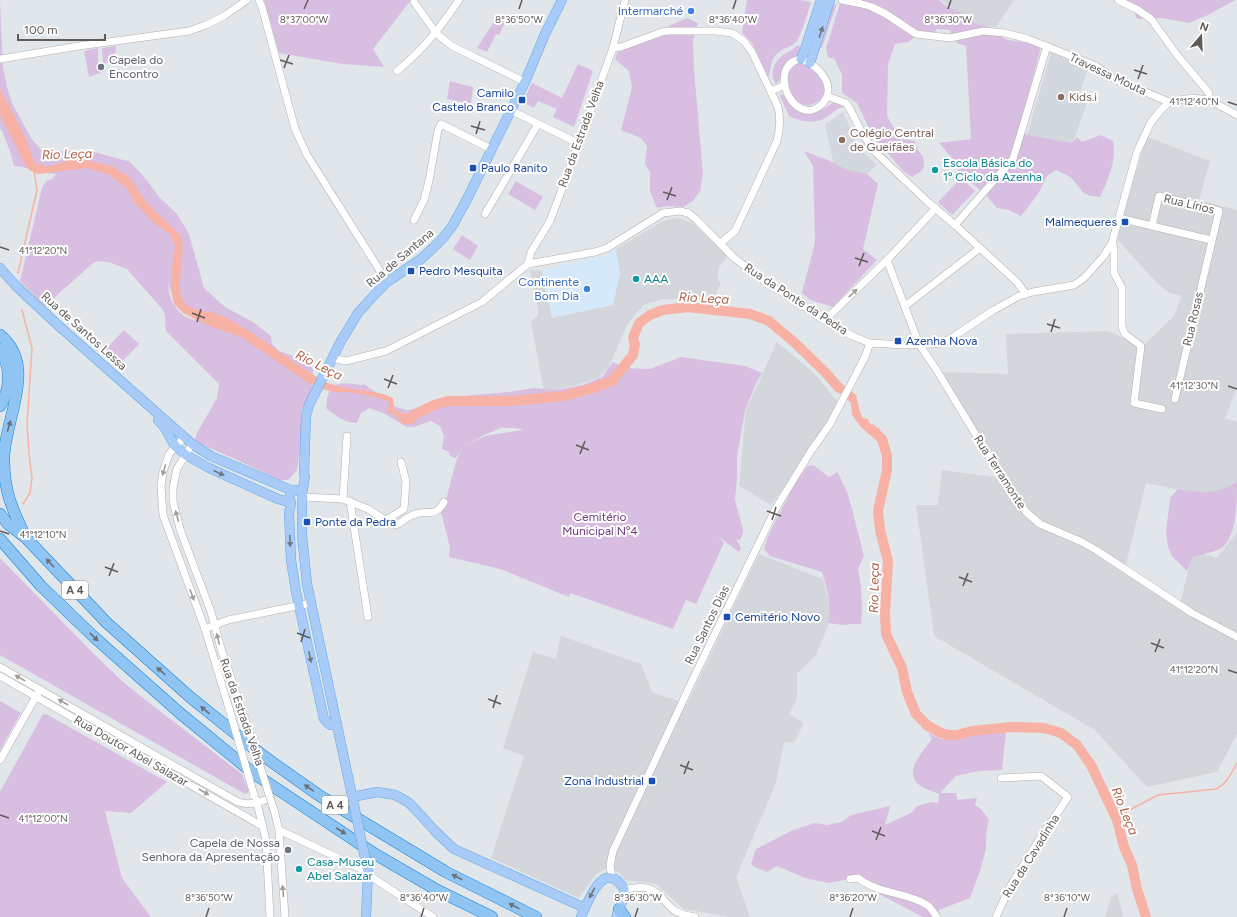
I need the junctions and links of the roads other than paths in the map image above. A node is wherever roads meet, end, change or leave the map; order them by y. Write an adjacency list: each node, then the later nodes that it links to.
1 (247, 0): 14 (street)
2 (259, 0): 42 (street)
3 (459, 0): 11 (street)
4 (562, 0): 18 (main road, Rua de Santana)
5 (625, 0): 13 (street, Rua da Estrada Velha)
6 (821, 0): 15 (main road)
7 (830, 0): 16 (main road, one-way to 7)
8 (842, 0): 12 (street, Travessa Mouta)
9 (1118, 0): 22 (street)
10 (414, 2): 11 (street)
11 (436, 33): 17 (street); 18 (street)
12 (1047, 46): 23 (street, Travessa Mouta); 33 (street)
13 (612, 48): 20 (street); 27 (street, Rua da Estrada Velha)
14 (0, 59)
15 (801, 59): 16 (street); 19 (street)
16 (810, 63): 21 (street)
17 (397, 71)
18 (525, 82): 24 (main road, Rua de Santana)
19 (785, 85): 20 (street); 21 (street)
20 (771, 91): 36 (street)
21 (827, 96): 29 (street)
22 (1209, 100): 23 (street); 25 (street)
23 (1169, 102): 31 (street, Rua da Ponte da Pedra)
24 (510, 110): 26 (street); 28 (main road, Rua de Santana)
25 (1237, 115)
26 (538, 124): 27 (street); 30 (street)
27 (578, 143): 40 (street, Rua da Estrada Velha)
28 (491, 149): 32 (street); 42 (main road, Rua de Santana)
29 (936, 208): 33 (street); 39 (street)
30 (485, 214)
31 (1119, 218): 34 (street); 37 (street, Rua da Ponte da Pedra)
32 (414, 220)
33 (955, 225): 38 (street)
34 (1152, 226): 35 (street); 35 (street, Rua Lírios)
35 (1211, 240): 51 (street, Rua Rosas)
36 (721, 243): 40 (street, Rua da Ponte da Pedra); 45 (street, Rua da Ponte da Pedra)
37 (1112, 243): 43 (street, Rua da Ponte da Pedra); 54 (street)
38 (980, 248): 43 (street); 44 (street)
39 (887, 260): 44 (street, Rua Terramonte); 45 (street, one-way to 39)
40 (528, 264): 50 (street, Rua da Ponte da Pedra)
41 (0, 268): 53 (main road, Rua de Santos Lessa)
42 (387, 282): 50 (main road, Rua de Santana)
43 (1026, 294): 48 (street, Rua da Ponte da Pedra)
44 (905, 306): 48 (street, Rua Terramonte)
45 (825, 320): 47 (street, Rua da Ponte da Pedra)
46 (0, 335): 67 (highway, one-way to 46)
47 (870, 343): 48 (street, Rua da Ponte da Pedra); 92 (street, Rua Santos Dias)
48 (919, 344): 76 (street, Rua Terramonte)
49 (0, 349): 52 (highway)
50 (332, 358): 61 (main road, Rua de Santana)
51 (1175, 399)
52 (0, 406)
53 (153, 410): 56 (main road, Rua de Santos Lessa); 58 (main road, Rua de Santos Lessa)
54 (1162, 410)
55 (347, 436): 62 (street)
56 (184, 438): 57 (main road, Rua de Santos Lessa); 58 (street, Rua da Estrada Velha)
57 (192, 444): 59 (street, Rua da Estrada Velha); 61 (main road, Rua de Santos Lessa)
58 (175, 446): 59 (main road, Rua de Santos Lessa); 70 (street, Rua da Estrada Velha, one-way to 70)
59 (186, 455): 63 (main road, Rua de Santos Lessa, one-way to 63); 69 (street, Rua da Estrada Velha, one-way to 59)
60 (401, 462): 66 (street)
61 (299, 495): 62 (street); 63 (main road); 71 (main road)
62 (347, 500): 66 (street); 73 (street)
63 (291, 502): 72 (main road, one-way to 72)
64 (444, 502): 66 (street)
65 (0, 514): 67 (highway, A 4)
66 (386, 520)
67 (26, 538): 102 (highway, A 4, one-way to 67)
68 (0, 539): 101 (highway, A 4, one-way to 101)
69 (185, 541): 70 (street); 74 (street, Rua da Estrada Velha)
70 (174, 546): 75 (street, Rua da Estrada Velha, one-way to 75)
71 (311, 603): 72 (street); 81 (main road)
72 (299, 605): 74 (street); 81 (main road, one-way to 81)
73 (368, 617)
74 (214, 625): 75 (street); 84 (street, Rua da Estrada Velha, one-way to 74, bridge)
75 (204, 629): 86 (street, Rua da Estrada Velha, bridge)
76 (1237, 637)
77 (0, 667): 79 (street, Rua Doutor Abel Salazar, one-way to 77)
78 (0, 676): 80 (street, Rua Doutor Abel Salazar)
79 (40, 690): 80 (street); 86 (street, Rua Doutor Abel Salazar, one-way to 79)
80 (36, 696): 82 (street); 87 (street, Rua Doutor Abel Salazar, one-way to 87)
81 (337, 724): 85 (main road)
82 (0, 760)
83 (1001, 778): 105 (street, Rua da Cavadinha)
84 (271, 798): 86 (street); 88 (street, Rua da Estrada Velha, bridge)
85 (353, 801): 91 (main road, bridge); 95 (main road)
86 (259, 802): 87 (street, Rua da Estrada Velha)
87 (262, 826): 89 (street, Rua da Estrada Velha)
88 (279, 830): 90 (street, Rua da Estrada Velha); 91 (street)
89 (267, 864): 90 (street); 97 (street, Rua da Estrada Velha)
90 (280, 864): 98 (street, Rua da Estrada Velha, one-way to 90)
91 (368, 872): 99 (main road); 100 (street)
92 (612, 878): 94 (main road); 95 (main road, one-way to 95)
93 (850, 879): 104 (street)
94 (624, 889): 96 (main road); 103 (street)
95 (582, 914)
96 (620, 914)
97 (270, 917)
98 (285, 917)
99 (366, 917)
100 (433, 917)
101 (492, 917)
102 (536, 917)
103 (695, 917)
104 (937, 917)
105 (996, 917)

